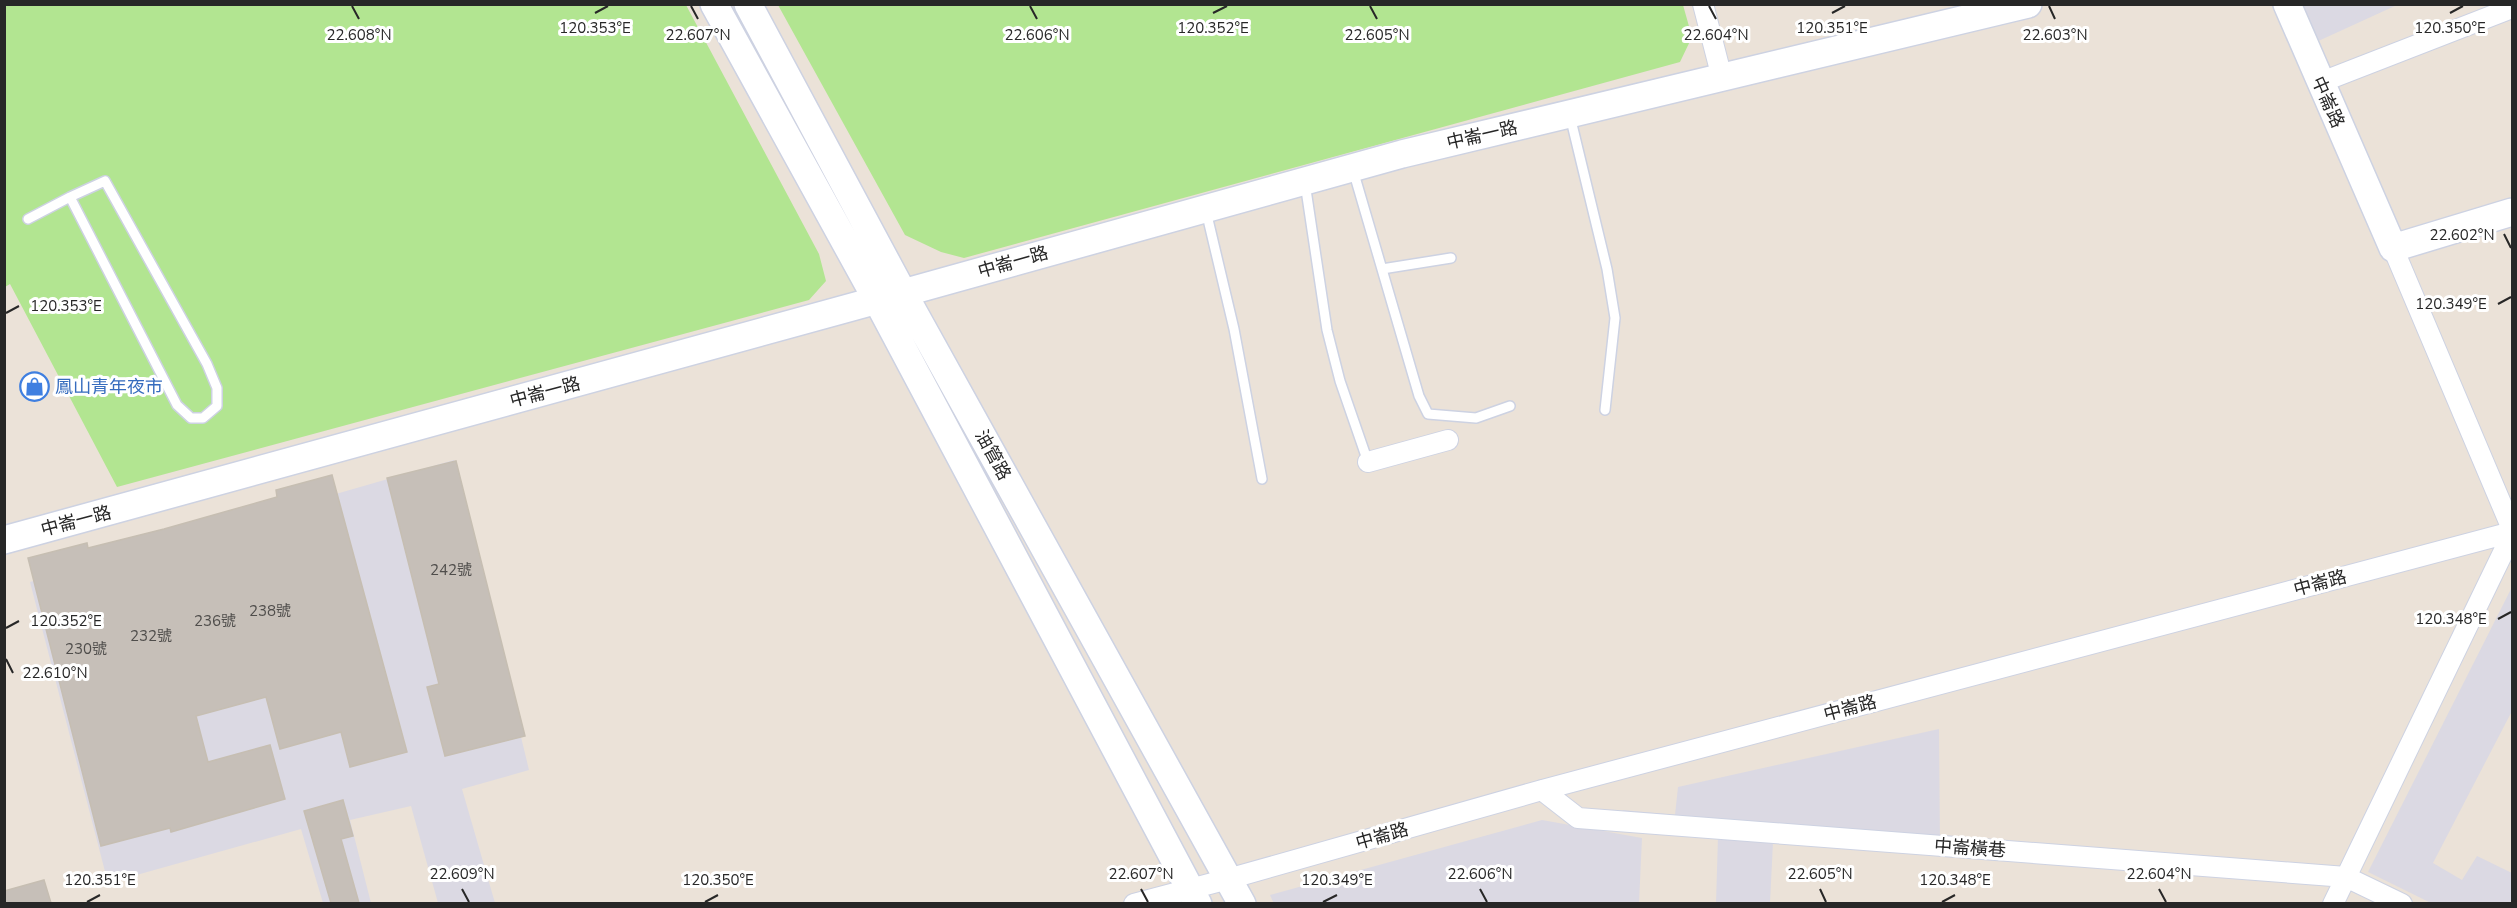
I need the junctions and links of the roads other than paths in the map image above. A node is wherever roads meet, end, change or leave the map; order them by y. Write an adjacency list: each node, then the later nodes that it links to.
1 (714, 4): 21 (street, 油管路)
2 (747, 4): 20 (street, 油管路)
3 (1703, 4): 8 (street)
4 (2028, 4): 7 (street, 中崙一路)
5 (2286, 4): 9 (street, 中崙路)
6 (2512, 8): 9 (street)
7 (1993, 9): 8 (street, 中崙一路)
8 (1722, 78): 10 (street, 中崙一路)
9 (2319, 83): 17 (street, 中崙路)
10 (1569, 114): 11 (street, 中崙一路); 23 (lane)
11 (1352, 167): 12 (street, 中崙一路); 19 (lane)
12 (1305, 181): 14 (street, 中崙一路); 25 (lane)
13 (70, 197): 13 (lane); 16 (lane)
14 (1206, 208): 20 (street, 中崙一路); 26 (lane)
15 (2512, 212): 17 (street)
16 (28, 219)
17 (2393, 248): 27 (street, 中崙路)
18 (1451, 258): 19 (lane)
19 (1382, 268): 22 (lane)
20 (903, 293): 21 (street, 中崙一路); 31 (street, 油管路)
21 (877, 300): 28 (street, 中崙一路); 32 (street, 油管路)
22 (1510, 406)
23 (1605, 410)
24 (1448, 440): 25 (street)
25 (1368, 462)
26 (1262, 479)
27 (2512, 532): 29 (street, 中崙路); 30 (street)
28 (4, 540)
29 (1542, 790): 30 (street, 中崙橫巷); 31 (street, 中崙路)
30 (2346, 877): 35 (street); 36 (street, 中崙橫巷)
31 (1228, 879): 32 (street, 中崙路); 34 (street, 油管路)
32 (1194, 896): 33 (street, 中崙路)
33 (1134, 903)
34 (1242, 903)
35 (2333, 903)
36 (2402, 903)

